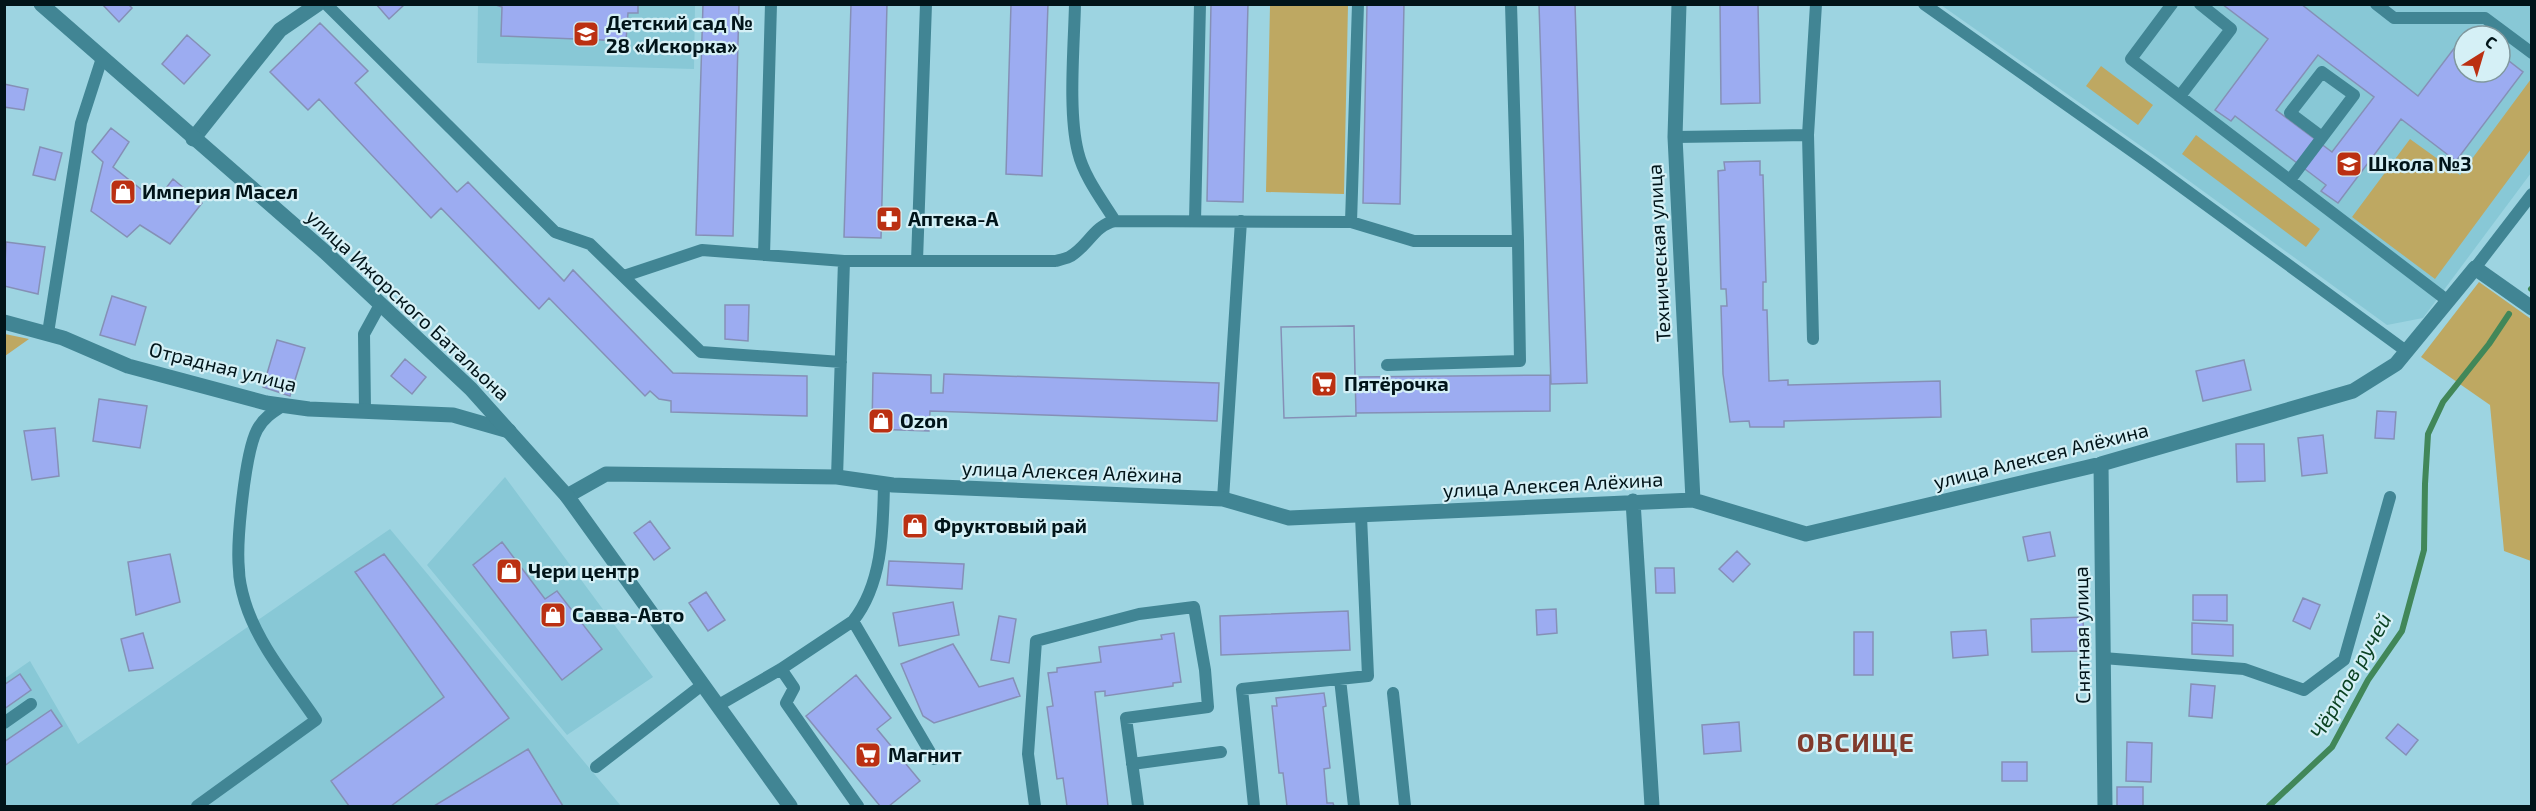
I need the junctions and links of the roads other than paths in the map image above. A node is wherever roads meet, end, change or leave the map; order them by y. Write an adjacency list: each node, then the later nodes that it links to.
1 (40, 4): 17 (street, улица Ижорского Батальона)
2 (318, 4): 22 (street)
3 (326, 4): 34 (lane)
4 (771, 4): 30 (lane)
5 (926, 4): 32 (lane)
6 (1074, 4): 25 (lane)
7 (1200, 4): 26 (lane)
8 (1358, 4): 28 (lane)
9 (1511, 4): 29 (lane)
10 (1679, 4): 20 (street, Техническая улица)
11 (1816, 4): 19 (lane)
12 (1924, 4): 41 (lane)
13 (2172, 4): 18 (lane)
14 (2200, 4): 18 (lane)
15 (2376, 4): 16 (lane)
16 (2532, 53)
17 (102, 58): 22 (street, улица Ижорского Батальона); 39 (lane)
18 (2180, 96): 23 (lane)
19 (1808, 135): 20 (lane); 40 (lane)
20 (1675, 137): 53 (street, Техническая улица)
21 (2322, 137): 21 (lane); 23 (lane)
22 (193, 139): 36 (street, улица Ижорского Батальона)
23 (2290, 180): 35 (lane)
24 (2532, 194): 33 (lane)
25 (1115, 221): 26 (lane); 32 (lane)
26 (1195, 221): 27 (lane)
27 (1242, 221): 28 (lane); 52 (lane)
28 (1351, 222): 29 (lane)
29 (1518, 241): 43 (lane)
30 (764, 255): 31 (lane); 34 (lane)
31 (844, 261): 32 (lane); 42 (lane)
32 (917, 261)
33 (2475, 268): 35 (street, улица Алексея Алёхина); 37 (street)
34 (624, 276): 42 (lane)
35 (2448, 301): 41 (street, улица Алексея Алёхина)
36 (381, 303): 45 (lane); 46 (street, улица Ижорского Батальона)
37 (2532, 308)
38 (4, 322): 39 (street, Отрадная улица)
39 (48, 333): 44 (street, Отрадная улица)
40 (1813, 339)
41 (2406, 351): 47 (street, улица Алексея Алёхина)
42 (841, 362): 48 (lane)
43 (1387, 365)
44 (284, 405): 45 (street, Отрадная улица); 70 (lane)
45 (365, 410): 46 (street, Отрадная улица)
46 (509, 431): 50 (street, улица Ижорского Батальона)
47 (2101, 464): 53 (street, улица Алексея Алёхина); 57 (street, Снятная улица)
48 (837, 477): 49 (street, улица Алексея Алёхина); 50 (street, улица Алексея Алёхина)
49 (884, 484): 52 (street, улица Алексея Алёхина); 56 (lane)
50 (567, 496): 60 (street, улица Ижорского Батальона)
51 (2390, 497): 57 (lane)
52 (1223, 499): 55 (street, улица Алексея Алёхина)
53 (1693, 500): 54 (street, улица Алексея Алёхина)
54 (1633, 501): 55 (street, улица Алексея Алёхина); 69 (street)
55 (1361, 516): 59 (lane)
56 (853, 621): 58 (lane); 66 (lane)
57 (2103, 658): 78 (street, Снятная улица)
58 (781, 669): 63 (lane); 72 (lane)
59 (1340, 678): 75 (lane); 76 (lane)
60 (702, 685): 63 (street, улица Ижорского Батальона); 68 (lane)
61 (1393, 693): 77 (lane)
62 (31, 704): 64 (lane)
63 (717, 706): 71 (street, улица Ижорского Батальона)
64 (4, 723)
65 (1221, 752): 67 (lane)
66 (933, 759)
67 (1132, 764): 73 (lane); 74 (lane)
68 (596, 767)
69 (1654, 805)
70 (197, 807)
71 (790, 807)
72 (858, 807)
73 (1035, 807)
74 (1138, 807)
75 (1254, 807)
76 (1354, 807)
77 (1405, 807)
78 (2105, 807)

